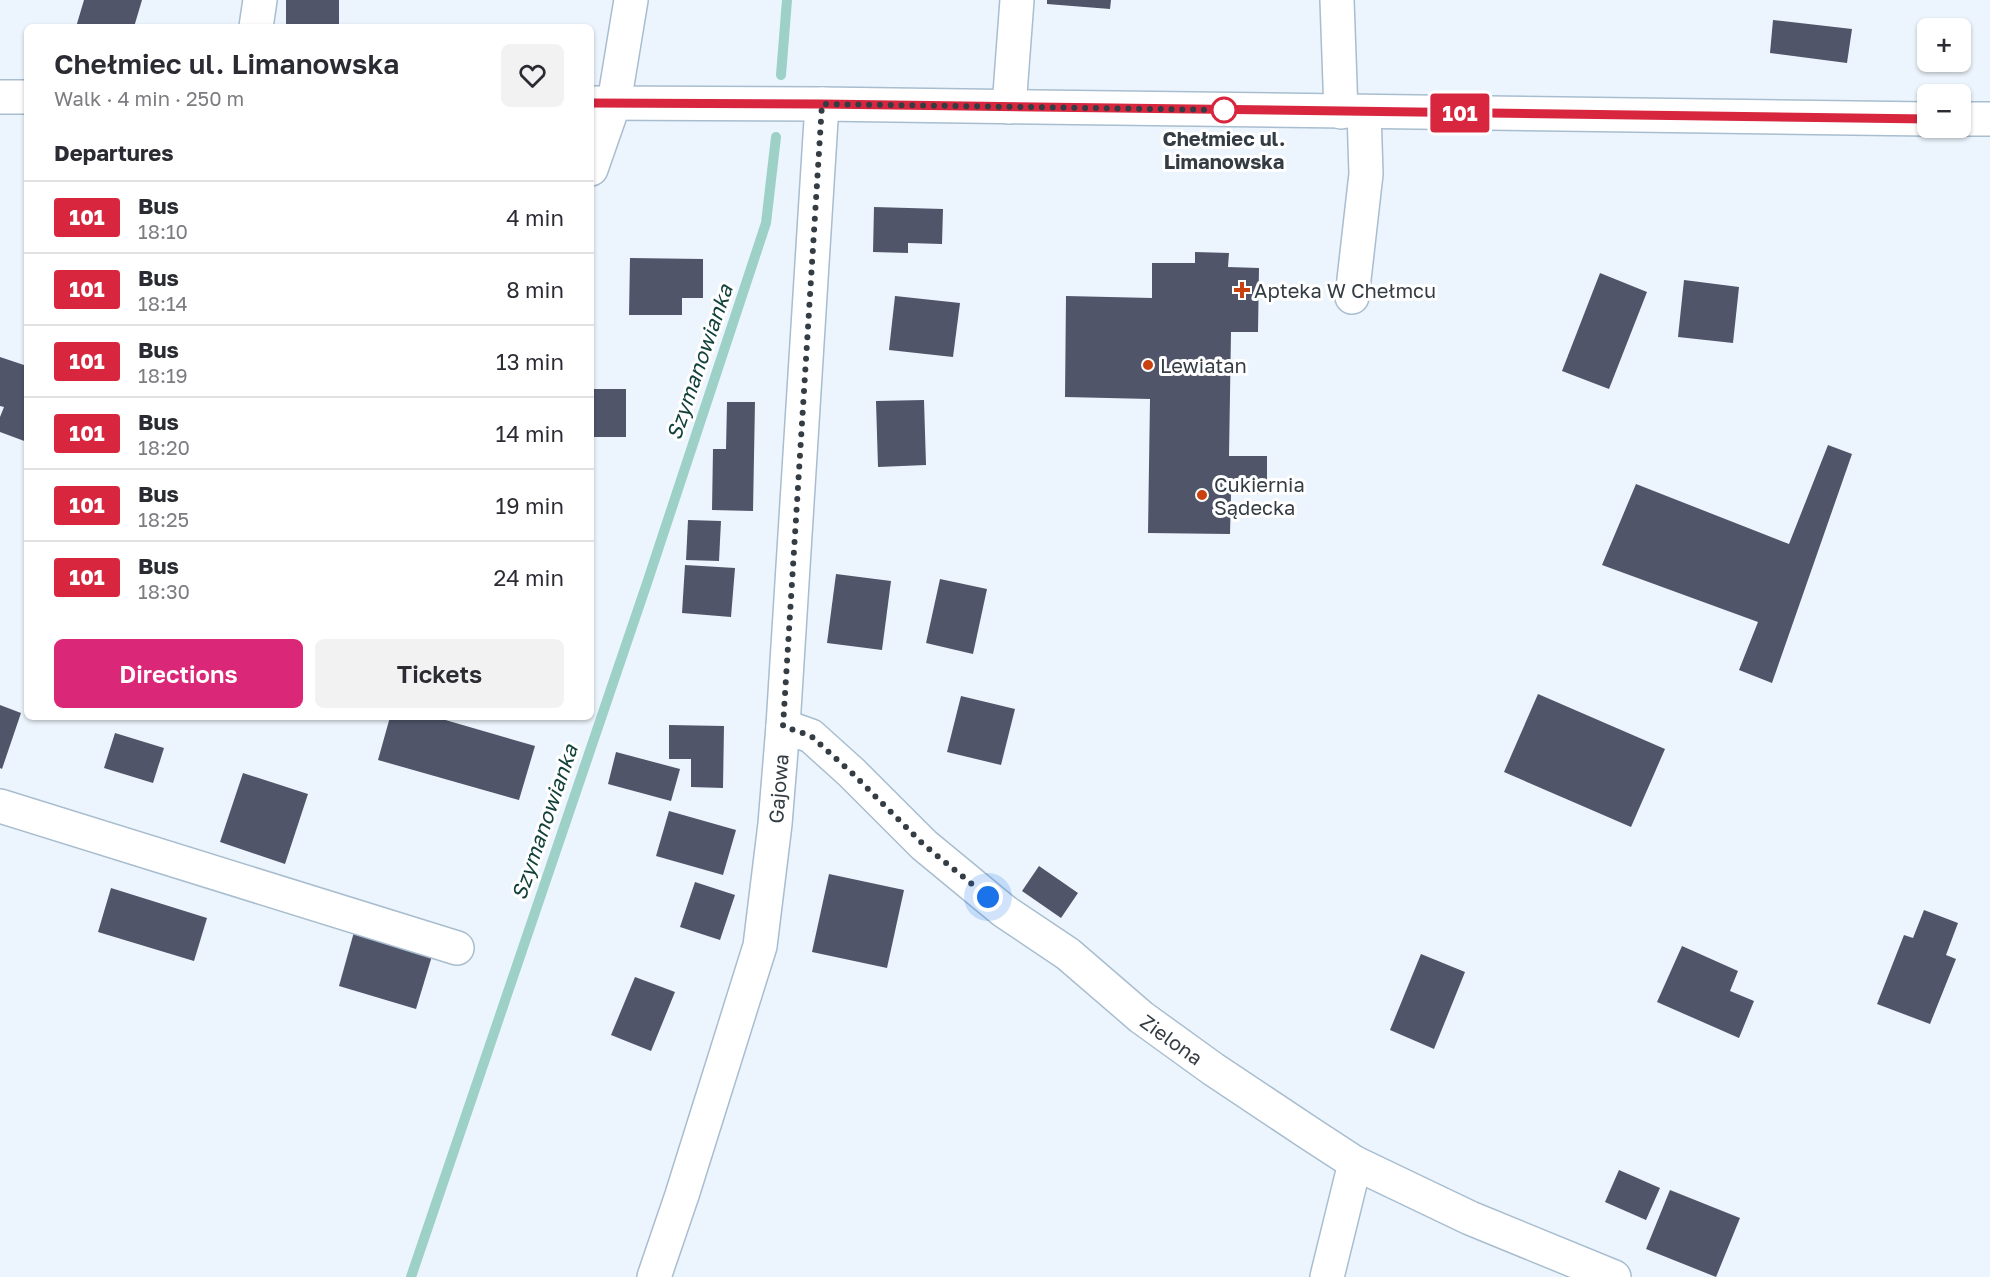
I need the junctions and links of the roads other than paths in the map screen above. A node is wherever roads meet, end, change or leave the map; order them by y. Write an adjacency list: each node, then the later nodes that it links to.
1 (260, 0): 5 (street)
2 (631, 0): 8 (street)
3 (1017, 0): 10 (street)
4 (1337, 0): 11 (street)
5 (256, 24)
6 (0, 97): 7 (street)
7 (24, 97)
8 (602, 103): 9 (street); 15 (street)
9 (822, 104): 10 (street); 17 (street, Gajowa)
10 (1009, 108): 11 (street)
11 (1352, 112): 12 (street); 16 (street)
12 (1917, 119)
13 (1971, 119): 14 (street)
14 (1990, 119)
15 (594, 151)
16 (1352, 297)
17 (783, 726): 20 (street, Zielona); 21 (street, Gajowa)
18 (0, 806): 19 (street)
19 (458, 948)
20 (1355, 1163): 22 (street); 23 (street, Zielona)
21 (654, 1277)
22 (1328, 1277)
23 (1614, 1277)

